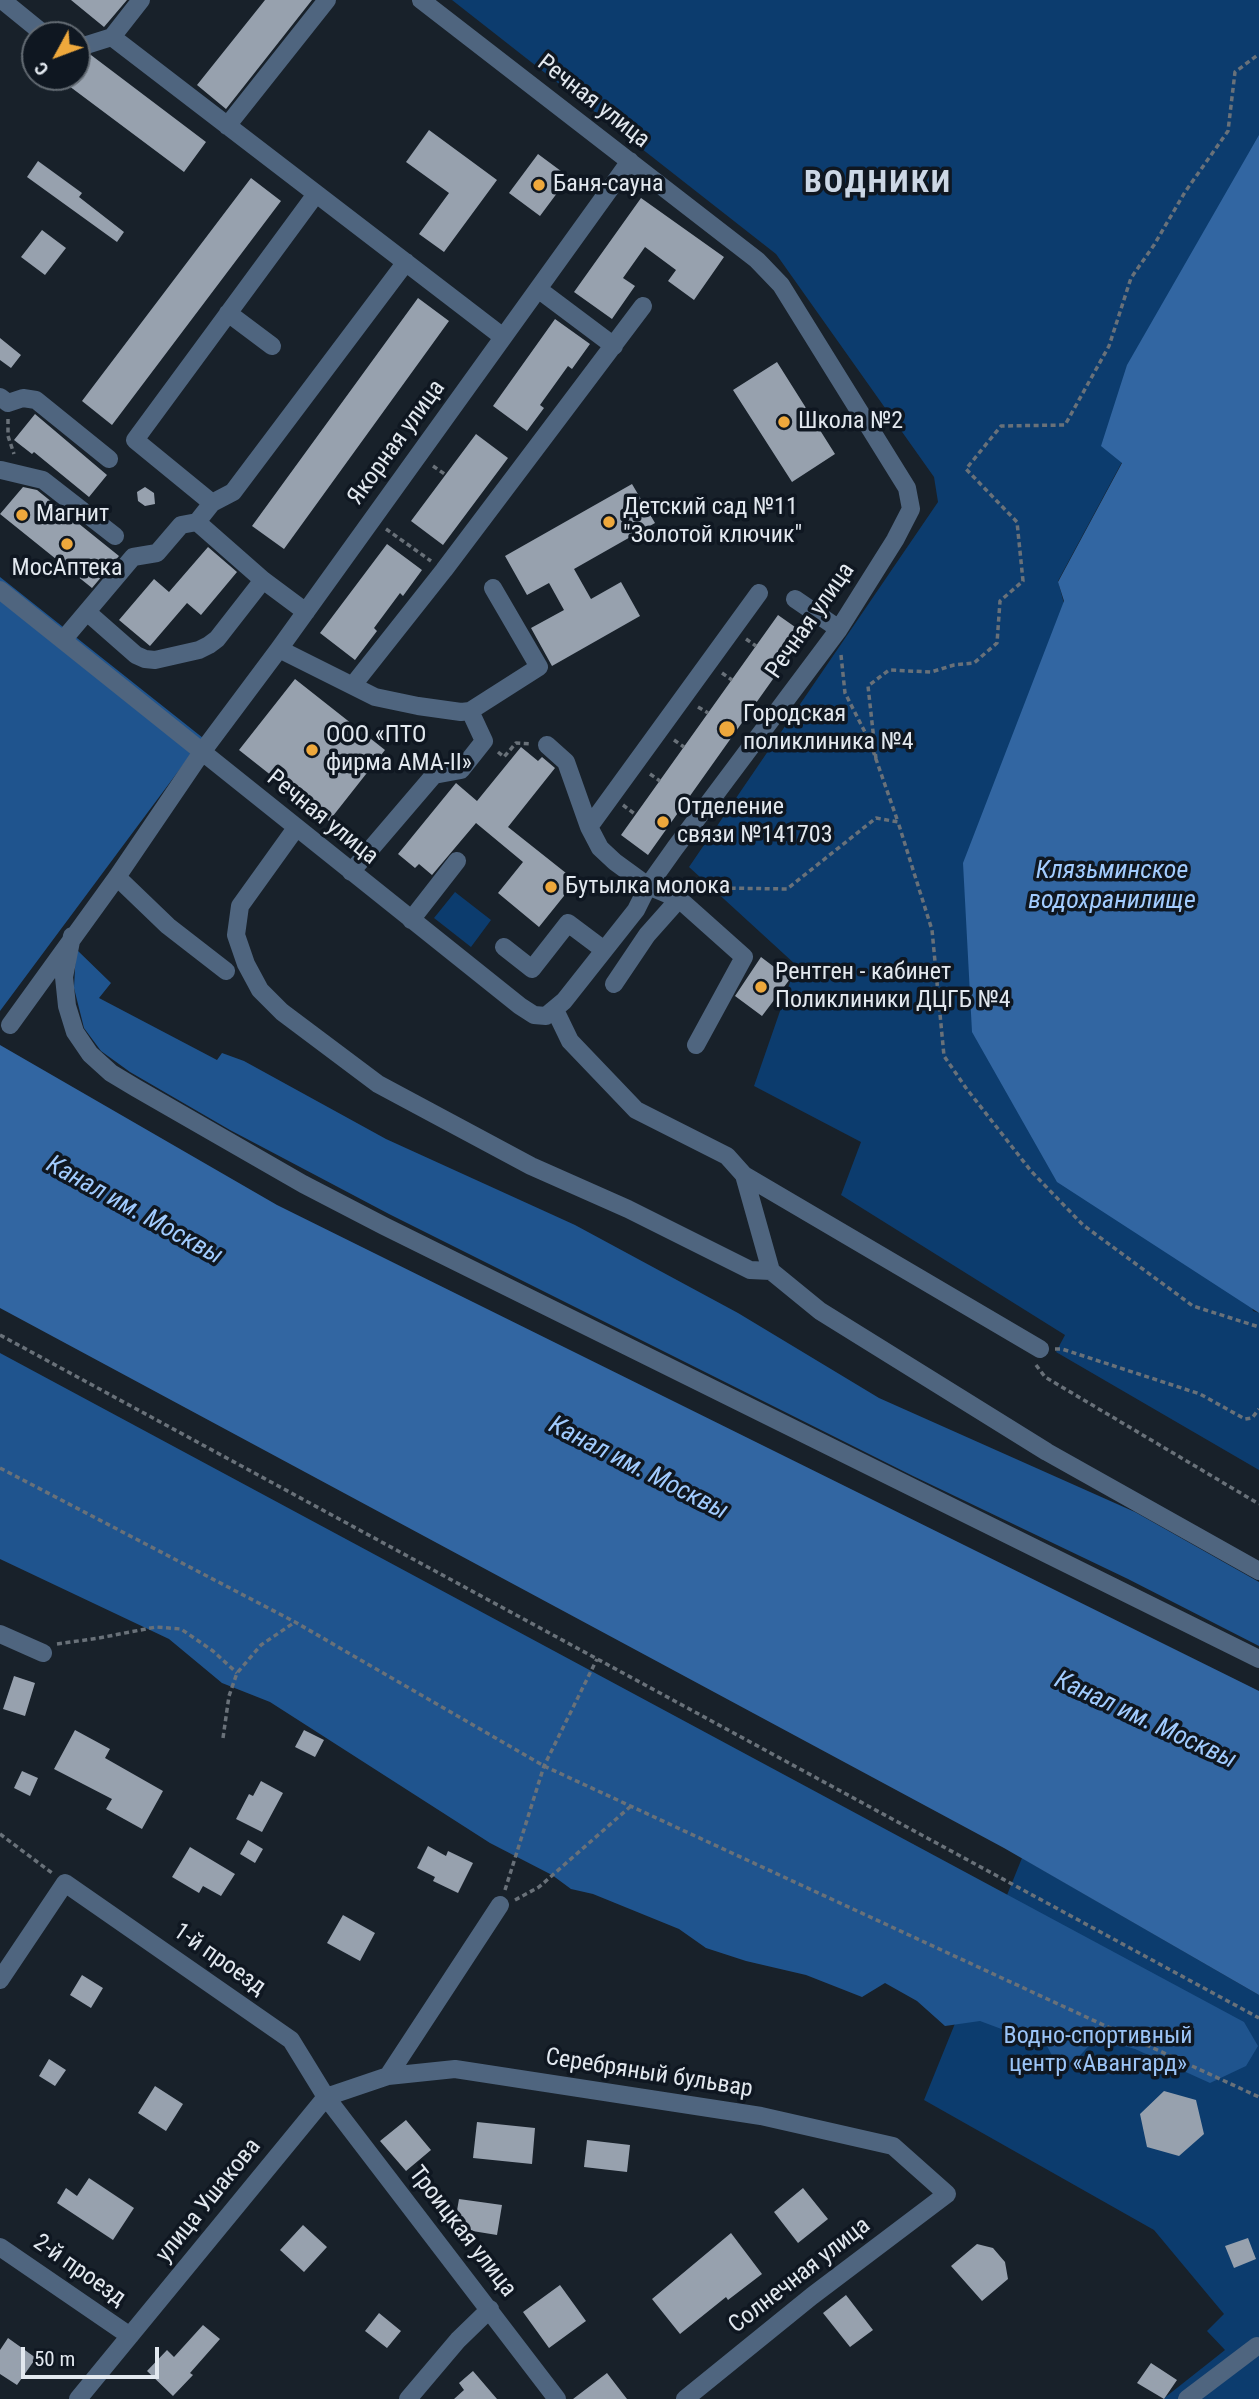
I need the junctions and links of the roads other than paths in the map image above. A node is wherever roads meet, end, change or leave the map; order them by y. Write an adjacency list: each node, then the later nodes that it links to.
1 (2, 0): 5 (street)
2 (141, 0): 6 (street)
3 (327, 0): 8 (street)
4 (421, 0): 9 (street, Речная улица)
5 (28, 21)
6 (112, 37): 7 (street); 8 (street)
7 (91, 44)
8 (227, 126): 10 (street)
9 (630, 162): 12 (street, Якорная улица); 32 (street, Речная улица)
10 (316, 194): 11 (street); 14 (street)
11 (406, 262): 15 (street); 22 (street)
12 (538, 289): 15 (street, Якорная улица); 17 (street)
13 (643, 306): 17 (street)
14 (228, 313): 16 (street); 22 (street)
15 (503, 337): 31 (street, Якорная улица)
16 (272, 346)
17 (614, 346): 35 (street)
18 (4, 400): 20 (street)
19 (14, 454): 21 (street)
20 (109, 459)
21 (0, 470): 24 (street)
22 (212, 503): 23 (street)
23 (197, 522): 25 (street); 30 (street)
24 (115, 536)
25 (263, 580): 30 (street); 31 (street)
26 (493, 588): 36 (street)
27 (0, 590): 33 (street, Речная улица)
28 (759, 593): 39 (street)
29 (795, 598): 32 (street)
30 (87, 612): 33 (street)
31 (306, 612): 34 (street, Якорная улица)
32 (839, 629): 44 (street, Речная улица)
33 (63, 640): 38 (street, Речная улица)
34 (279, 649): 35 (street); 38 (street, Якорная улица)
35 (353, 685): 36 (street)
36 (470, 711): 42 (street)
37 (547, 745): 39 (street)
38 (202, 752): 40 (street, Речная улица); 43 (street, Якорная улица)
39 (589, 827): 44 (street)
40 (296, 828): 42 (street, Речная улица); 56 (street)
41 (457, 862): 46 (street)
42 (351, 872): 46 (street, Речная улица)
43 (117, 877): 47 (street, Якорная улица); 50 (street)
44 (648, 886): 45 (street); 49 (street, Речная улица)
45 (679, 899): 51 (street); 54 (street)
46 (411, 920): 52 (street, Речная улица)
47 (72, 936): 53 (street, Якорная улица); 61 (street)
48 (504, 947): 49 (street)
49 (604, 950): 52 (street, Речная улица)
50 (226, 971)
51 (614, 984)
52 (555, 1010): 55 (street)
53 (10, 1025)
54 (696, 1045)
55 (744, 1175): 56 (street); 57 (street)
56 (771, 1271): 58 (street)
57 (1041, 1349)
58 (1259, 1571)
59 (0, 1634): 60 (street)
60 (44, 1653)
61 (1259, 1659)
62 (500, 1905): 64 (street)
63 (0, 1980): 65 (street, 1-й проезд)
64 (388, 2076): 65 (street, Серебряный бульвар); 66 (street, Серебряный бульвар)
65 (326, 2097): 68 (street, Троицкая улица); 69 (street, улица Ушакова)
66 (947, 2194): 74 (street, Солнечная улица)
67 (0, 2247): 69 (street, 2-й проезд)
68 (490, 2309): 72 (street); 73 (street, Троицкая улица)
69 (130, 2336): 71 (street, улица Ушакова)
70 (1259, 2347): 75 (street)
71 (78, 2399)
72 (408, 2399)
73 (557, 2399)
74 (685, 2399)
75 (1187, 2399)

